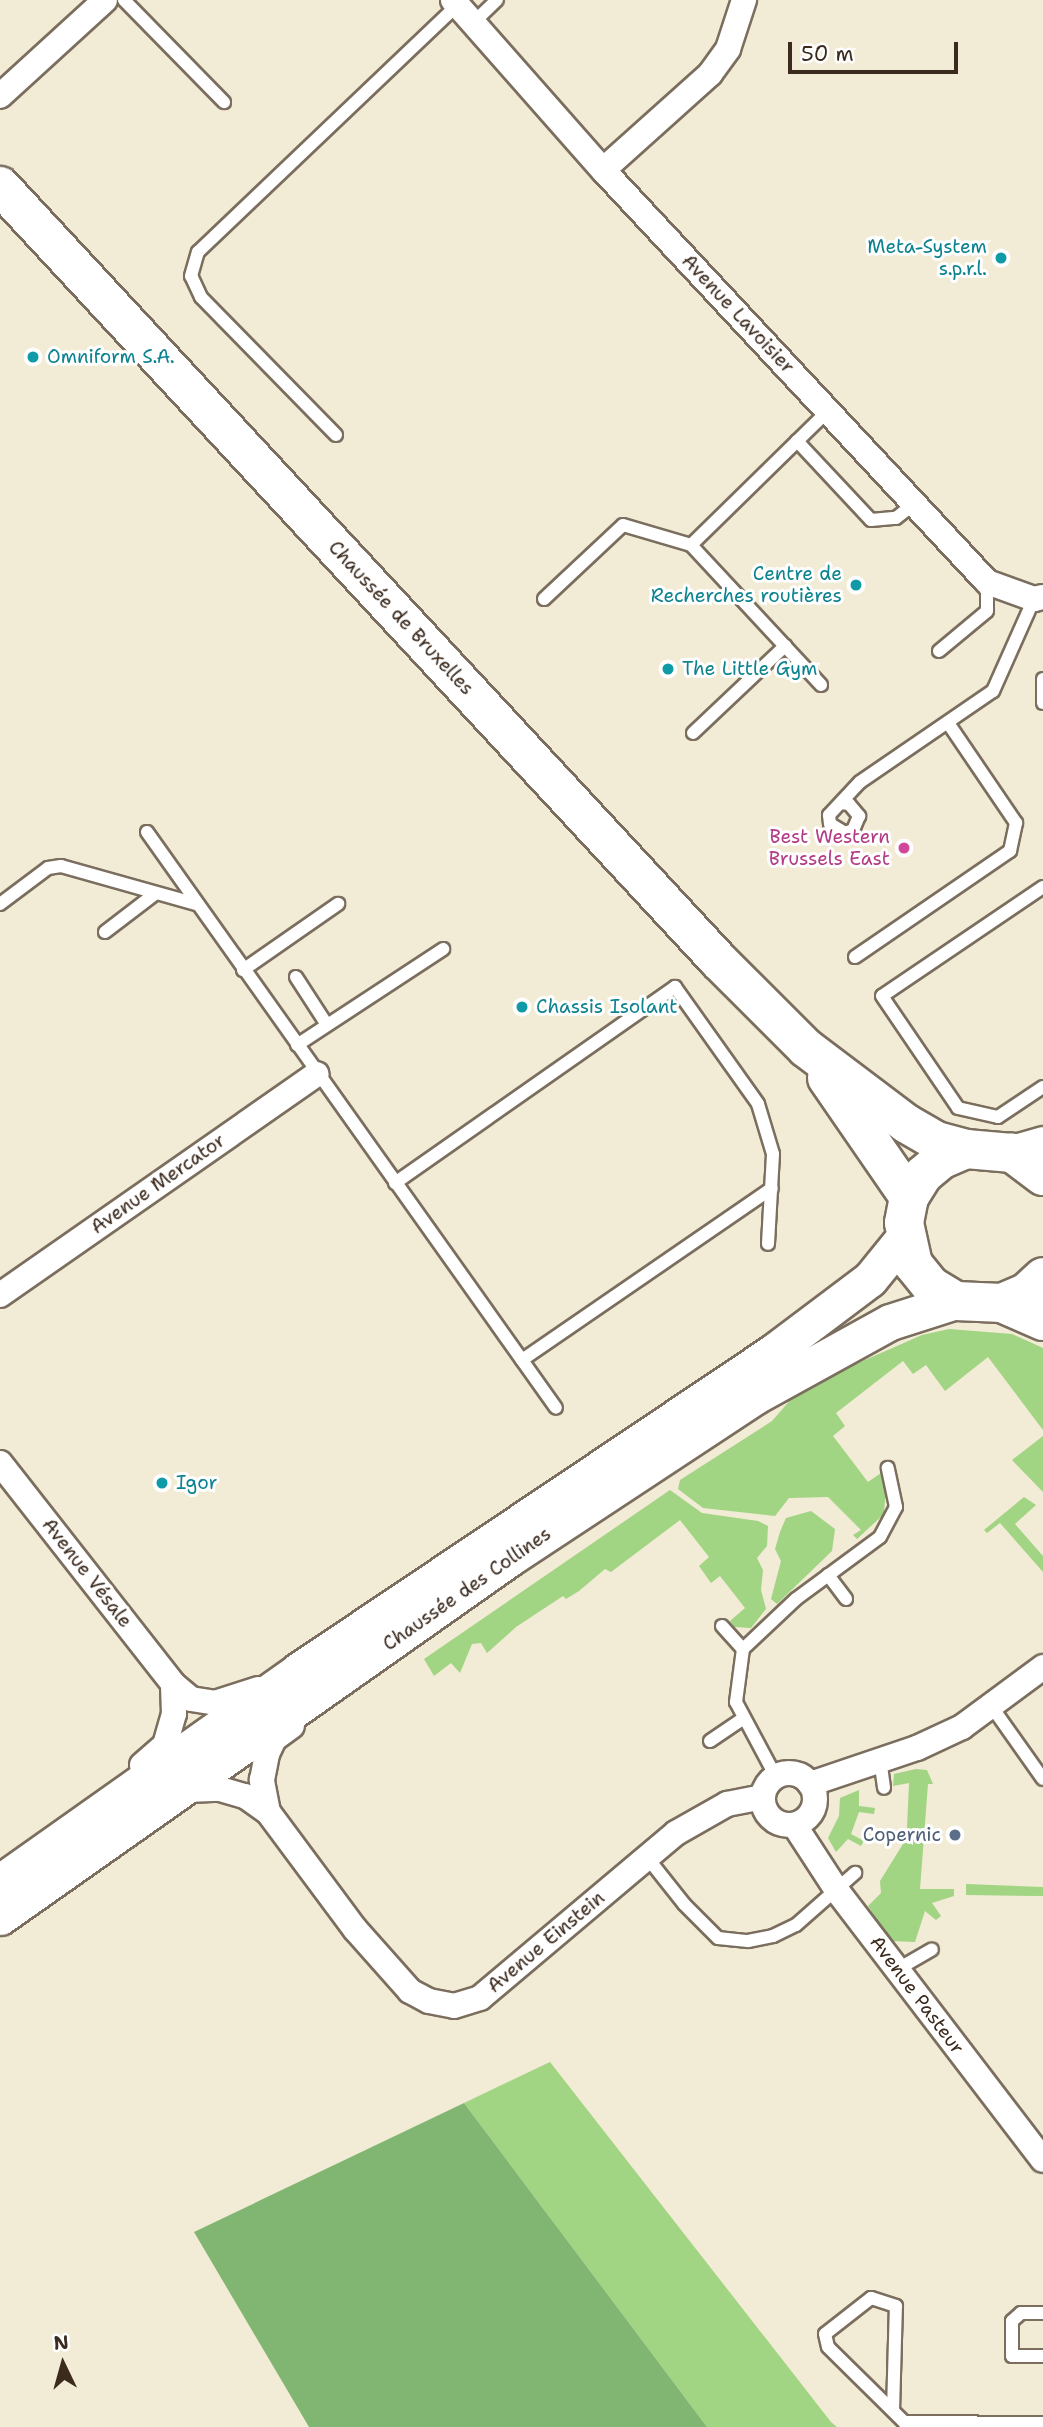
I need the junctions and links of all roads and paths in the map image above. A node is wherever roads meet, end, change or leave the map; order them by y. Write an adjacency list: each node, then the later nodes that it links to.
1 (105, 0): 6 (street)
2 (124, 0): 7 (lane)
3 (497, 0): 5 (lane)
4 (744, 0): 8 (street)
5 (461, 9): 8 (street, Avenue Lavoisier); 11 (lane)
6 (0, 96)
7 (224, 102)
8 (603, 170): 10 (street, Avenue Lavoisier)
9 (0, 186): 39 (main road, Chaussée de Bruxelles)
10 (828, 411): 12 (lane); 13 (street, Avenue Lavoisier)
11 (336, 435)
12 (797, 441): 13 (lane); 14 (lane)
13 (914, 504): 15 (street, Avenue Lavoisier)
14 (691, 545): 17 (lane); 18 (lane)
15 (987, 582): 16 (street, Avenue Lavoisier); 19 (lane)
16 (1038, 598): 23 (lane)
17 (544, 599)
18 (785, 646): 21 (lane); 24 (lane)
19 (939, 651)
20 (1043, 679): 22 (lane)
21 (821, 685)
22 (1043, 703)
23 (948, 723): 25 (lane); 34 (lane)
24 (693, 733)
25 (841, 803)
26 (147, 832): 30 (lane)
27 (1043, 887): 41 (lane)
28 (156, 893): 29 (lane); 30 (lane); 32 (lane)
29 (0, 904)
30 (196, 904): 35 (lane)
31 (338, 904): 35 (lane)
32 (105, 932)
33 (443, 949): 37 (lane)
34 (855, 957)
35 (243, 970): 38 (lane)
36 (296, 977): 37 (lane)
37 (327, 1025): 38 (lane)
38 (297, 1045): 40 (lane)
39 (806, 1048): 43 (main road, Chaussée de Bruxelles); 47 (main road, Chaussée de Bruxelles)
40 (317, 1074): 45 (lane); 51 (street, Avenue Mercator)
41 (1043, 1087)
42 (1028, 1148): 43 (main road, Chaussée de Bruxelles); 44 (main road, Chaussée de Bruxelles)
43 (966, 1149): 47 (main road)
44 (1043, 1176)
45 (395, 1183): 46 (lane); 55 (lane)
46 (772, 1188): 49 (lane); 55 (lane)
47 (909, 1197): 48 (main road)
48 (905, 1236): 52 (main road); 65 (main road, Chaussée des Collines)
49 (768, 1244)
50 (1043, 1277): 53 (main road)
51 (0, 1295)
52 (956, 1301): 53 (main road); 59 (main road, Chaussée des Collines)
53 (1002, 1303): 54 (main road)
54 (1043, 1321)
55 (522, 1360): 56 (lane)
56 (556, 1408)
57 (0, 1463): 66 (street, Avenue Vésale)
58 (888, 1468): 60 (lane)
59 (510, 1558): 75 (main road, Chaussée des Collines); 76 (street, Avenue Einstein)
60 (828, 1575): 61 (lane); 63 (lane)
61 (846, 1599)
62 (722, 1626): 63 (lane)
63 (743, 1649): 68 (lane)
64 (1043, 1667): 67 (street)
65 (299, 1670): 66 (street, Avenue Vésale); 81 (main road, Chaussée des Collines)
66 (173, 1684): 79 (street)
67 (992, 1707): 70 (street); 71 (lane)
68 (744, 1718): 69 (lane); 73 (lane)
69 (710, 1741)
70 (880, 1759): 72 (street); 74 (lane)
71 (1043, 1779)
72 (810, 1784): 73 (street, Avenue Einstein); 77 (street)
73 (769, 1787): 77 (street); 78 (street, Avenue Einstein)
74 (884, 1788)
75 (185, 1790): 76 (street, Avenue Einstein); 83 (main road, Chaussée des Collines)
76 (268, 1812): 78 (street, Avenue Einstein)
77 (795, 1826): 82 (street, Avenue Pasteur)
78 (646, 1856): 82 (lane)
79 (0, 1864)
80 (855, 1873): 82 (lane)
81 (0, 1882)
82 (838, 1892): 85 (street, Avenue Pasteur)
83 (0, 1917)
84 (932, 1949): 85 (lane)
85 (898, 1969): 86 (street, Avenue Pasteur)
86 (1043, 2160)
87 (1043, 2313): 88 (lane)
88 (1043, 2356)
89 (893, 2411): 89 (lane); 90 (lane)
90 (1043, 2423)

